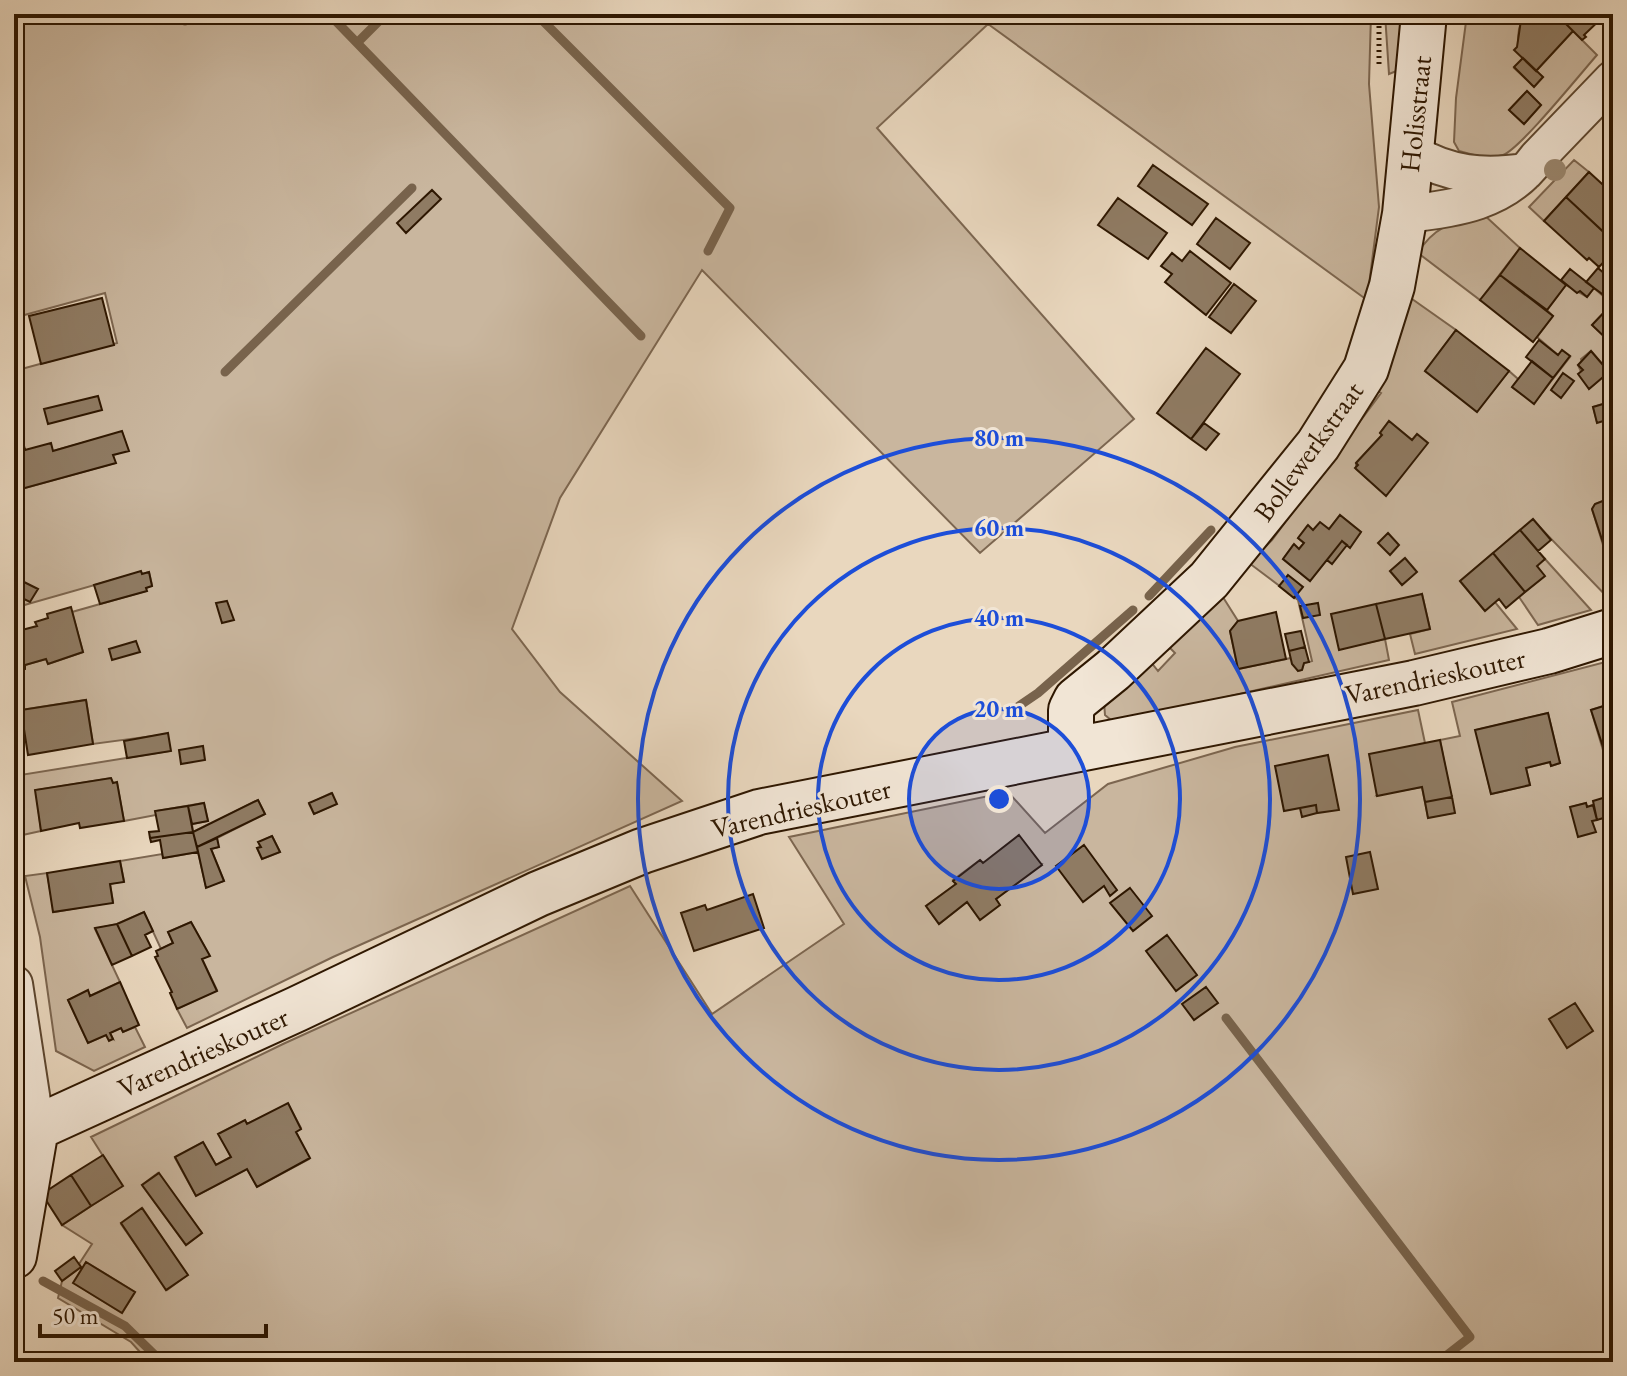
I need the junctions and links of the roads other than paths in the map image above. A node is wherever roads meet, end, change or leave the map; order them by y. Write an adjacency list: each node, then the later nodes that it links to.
1 (1424, 14): 3 (street, Holisstraat)
2 (1613, 79): 4 (street)
3 (1412, 153): 4 (street); 5 (street, Holisstraat)
4 (1527, 171): 5 (street)
5 (1405, 214): 7 (street, Bollewerkstraat)
6 (1613, 631): 7 (street, Varendrieskouter)
7 (1071, 750): 9 (street, Varendrieskouter)
8 (14, 984): 9 (street)
9 (25, 1133): 10 (street)
10 (14, 1256)

